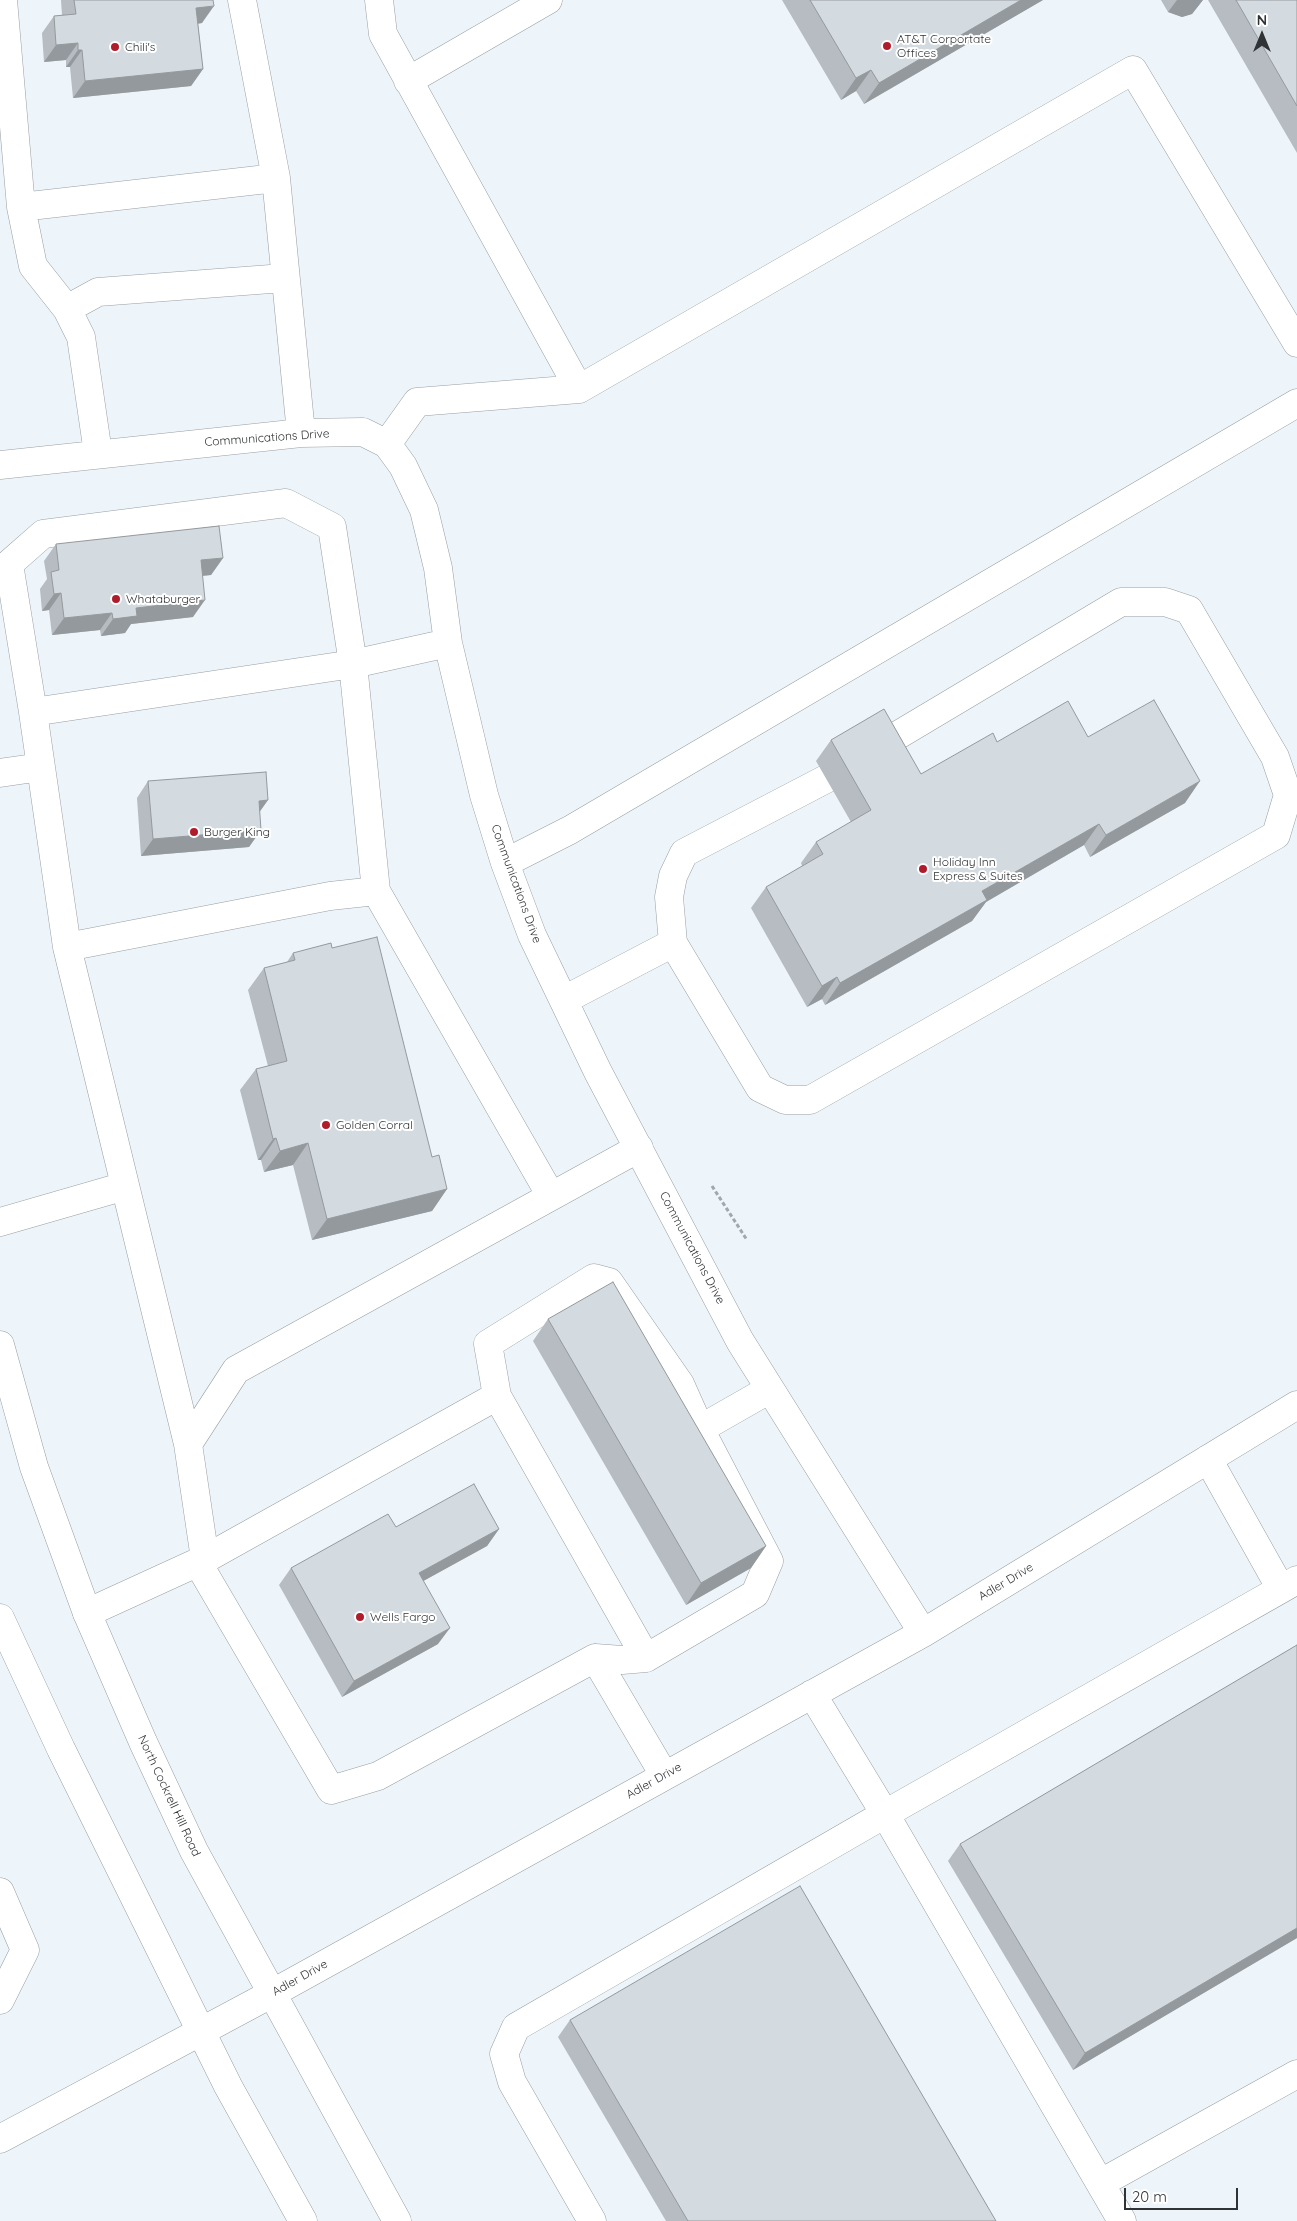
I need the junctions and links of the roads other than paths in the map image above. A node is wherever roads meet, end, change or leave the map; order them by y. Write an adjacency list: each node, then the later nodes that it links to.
1 (3, 0): 7 (street)
2 (242, 0): 6 (street)
3 (379, 0): 5 (street)
4 (548, 0): 5 (street)
5 (408, 80): 11 (street)
6 (276, 178): 7 (street); 8 (street)
7 (21, 207): 9 (street)
8 (284, 278): 9 (street); 13 (street)
9 (67, 309): 15 (street)
10 (1297, 342): 11 (street)
11 (579, 389): 14 (street)
12 (1297, 402): 24 (street)
13 (301, 433): 14 (street, Communications Drive); 15 (street, Communications Drive)
14 (387, 444): 17 (street, Communications Drive)
15 (98, 453): 16 (street, Communications Drive)
16 (0, 465)
17 (448, 644): 18 (street); 24 (street, Communications Drive)
18 (353, 664): 19 (street); 19 (street); 25 (street)
19 (33, 712): 21 (street)
20 (878, 747): 26 (street)
21 (41, 767): 22 (street); 27 (street)
22 (0, 773)
23 (826, 779): 26 (street)
24 (505, 863): 28 (street, Communications Drive)
25 (376, 891): 27 (street); 31 (street)
26 (674, 943): 28 (street)
27 (67, 947): 30 (street)
28 (564, 1000): 29 (street, Communications Drive)
29 (639, 1148): 31 (street); 34 (street, Communications Drive)
30 (125, 1186): 32 (street); 38 (street)
31 (552, 1196): 38 (street)
32 (0, 1222)
33 (0, 1345): 42 (street, North Cockrell Hill Road)
34 (770, 1389): 37 (street); 44 (street, Communications Drive)
35 (497, 1396): 37 (street); 40 (street); 46 (street)
36 (1297, 1404): 39 (street, Adler Drive)
37 (700, 1429): 46 (street)
38 (188, 1444): 40 (street)
39 (1208, 1458): 41 (street); 44 (street, Adler Drive)
40 (202, 1561): 42 (street); 45 (street)
41 (1289, 1584): 49 (street)
42 (87, 1613): 51 (street, North Cockrell Hill Road)
43 (0, 1618): 53 (street)
44 (923, 1632): 47 (street, Adler Drive)
45 (595, 1658): 46 (street); 48 (street)
46 (646, 1658)
47 (812, 1694): 48 (street, Adler Drive); 49 (street)
48 (664, 1775): 51 (street, Adler Drive)
49 (885, 1814): 56 (street); 59 (street)
50 (0, 1892): 52 (street)
51 (271, 1994): 53 (street, Adler Drive); 58 (street, North Cockrell Hill Road)
52 (0, 2000)
53 (202, 2032): 55 (street, Adler Drive); 57 (street)
54 (1297, 2074): 56 (street)
55 (0, 2139)
56 (1101, 2184): 60 (street)
57 (303, 2221)
58 (397, 2221)
59 (592, 2221)
60 (1122, 2221)

